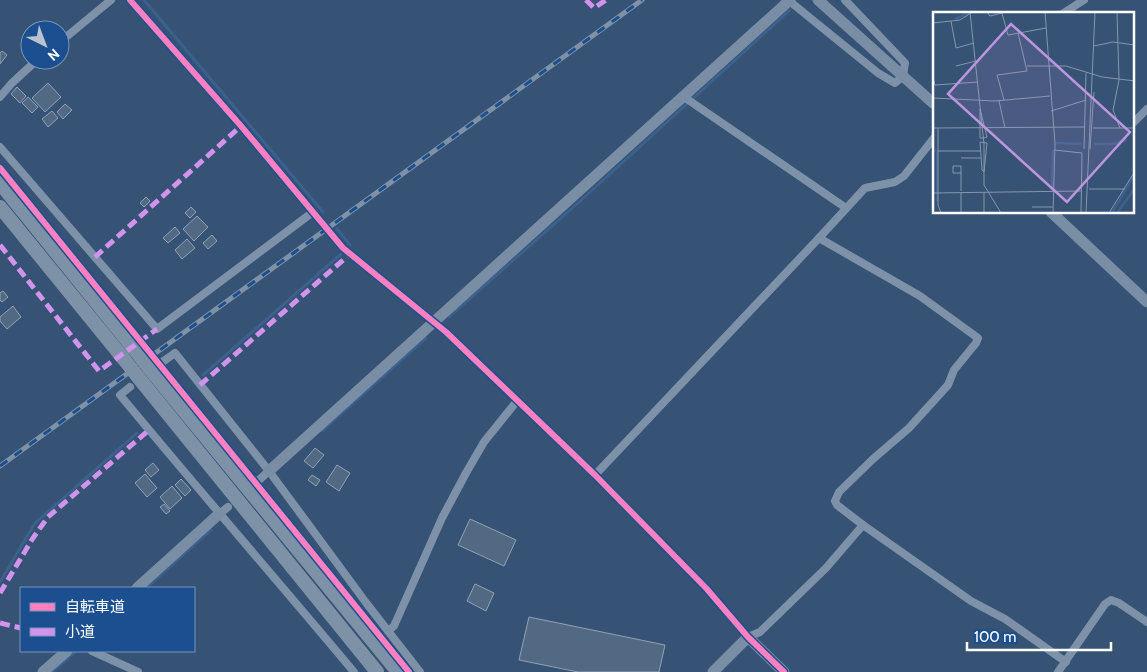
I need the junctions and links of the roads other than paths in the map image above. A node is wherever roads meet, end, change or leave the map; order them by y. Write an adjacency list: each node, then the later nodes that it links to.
1 (111, 0): 8 (street)
2 (130, 0): 21 (street)
3 (789, 0): 10 (street); 12 (street)
4 (818, 0): 10 (street)
5 (845, 0): 10 (street)
6 (1084, 0): 7 (street)
7 (1065, 12)
8 (70, 34)
9 (26, 70): 11 (street)
10 (903, 76): 13 (street)
11 (0, 97)
12 (684, 97): 20 (street); 25 (street)
13 (933, 103)
14 (1147, 109): 15 (street)
15 (1134, 122)
16 (933, 139): 20 (street)
17 (0, 147): 21 (street)
18 (0, 183): 26 (highway, bridge)
19 (0, 207): 27 (highway, bridge)
20 (846, 208): 23 (street)
21 (314, 212): 25 (street)
22 (1053, 214): 24 (street)
23 (819, 238): 30 (street); 33 (street)
24 (1147, 302)
25 (435, 323): 28 (street); 29 (street)
26 (155, 365): 29 (street); 45 (highway)
27 (134, 382): 32 (street); 44 (highway)
28 (518, 401): 30 (street); 36 (street)
29 (269, 472): 31 (street); 36 (street)
30 (595, 475): 37 (street)
31 (260, 480)
32 (224, 511): 34 (street); 43 (street)
33 (863, 526): 37 (street); 40 (street)
34 (138, 587)
35 (1147, 622): 40 (street)
36 (388, 631): 46 (street)
37 (748, 637): 47 (street); 48 (street)
38 (66, 652): 41 (street)
39 (94, 652): 42 (street)
40 (1066, 662): 49 (street)
41 (43, 672)
42 (138, 672)
43 (354, 672)
44 (377, 672)
45 (398, 672)
46 (420, 672)
47 (713, 672)
48 (784, 672)
49 (1058, 672)

